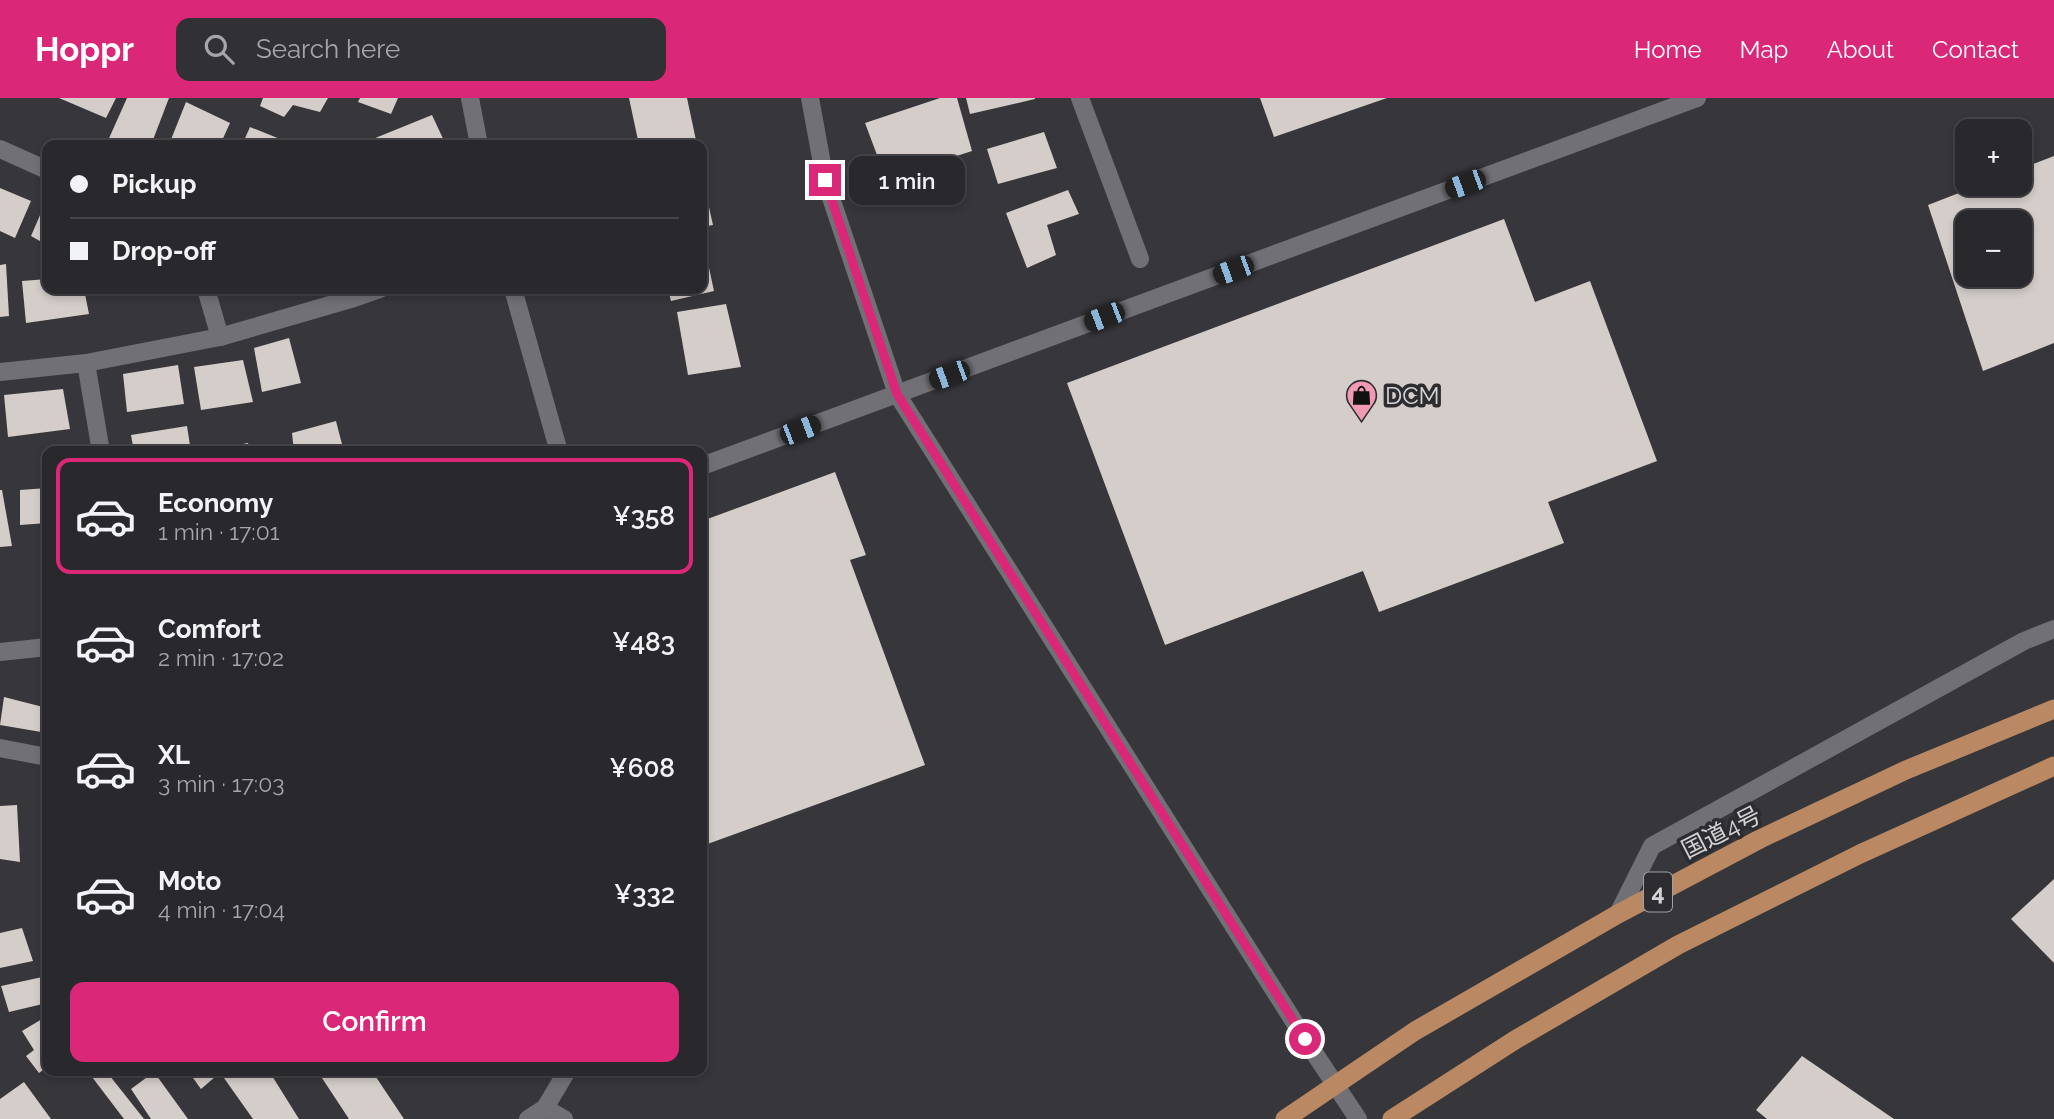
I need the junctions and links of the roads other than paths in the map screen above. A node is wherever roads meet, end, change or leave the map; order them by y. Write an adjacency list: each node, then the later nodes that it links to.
1 (470, 98): 5 (street)
2 (810, 98): 15 (street)
3 (1080, 98): 8 (street)
4 (1697, 98): 15 (street)
5 (479, 140)
6 (0, 149): 7 (street)
7 (42, 168)
8 (1140, 259)
9 (207, 294): 12 (street)
10 (366, 294): 12 (street)
11 (514, 294): 17 (street)
12 (220, 337): 13 (street)
13 (86, 363): 14 (street); 16 (street)
14 (0, 372)
15 (897, 394): 18 (street); 28 (street)
16 (100, 446)
17 (557, 446)
18 (707, 465)
19 (2054, 629): 26 (street)
20 (42, 648): 21 (street)
21 (0, 652)
22 (2054, 709): 26 (highway, 国道4号 / 4)
23 (0, 748): 24 (street)
24 (42, 756)
25 (2054, 766): 34 (highway, 4)
26 (1618, 914): 28 (highway, 国道4号 / 4)
27 (564, 1076): 29 (street)
28 (1335, 1086): 32 (highway, 国道4号 / 4); 33 (street)
29 (545, 1108): 30 (street); 31 (street)
30 (528, 1119)
31 (564, 1119)
32 (1285, 1119)
33 (1358, 1119)
34 (1392, 1119)

